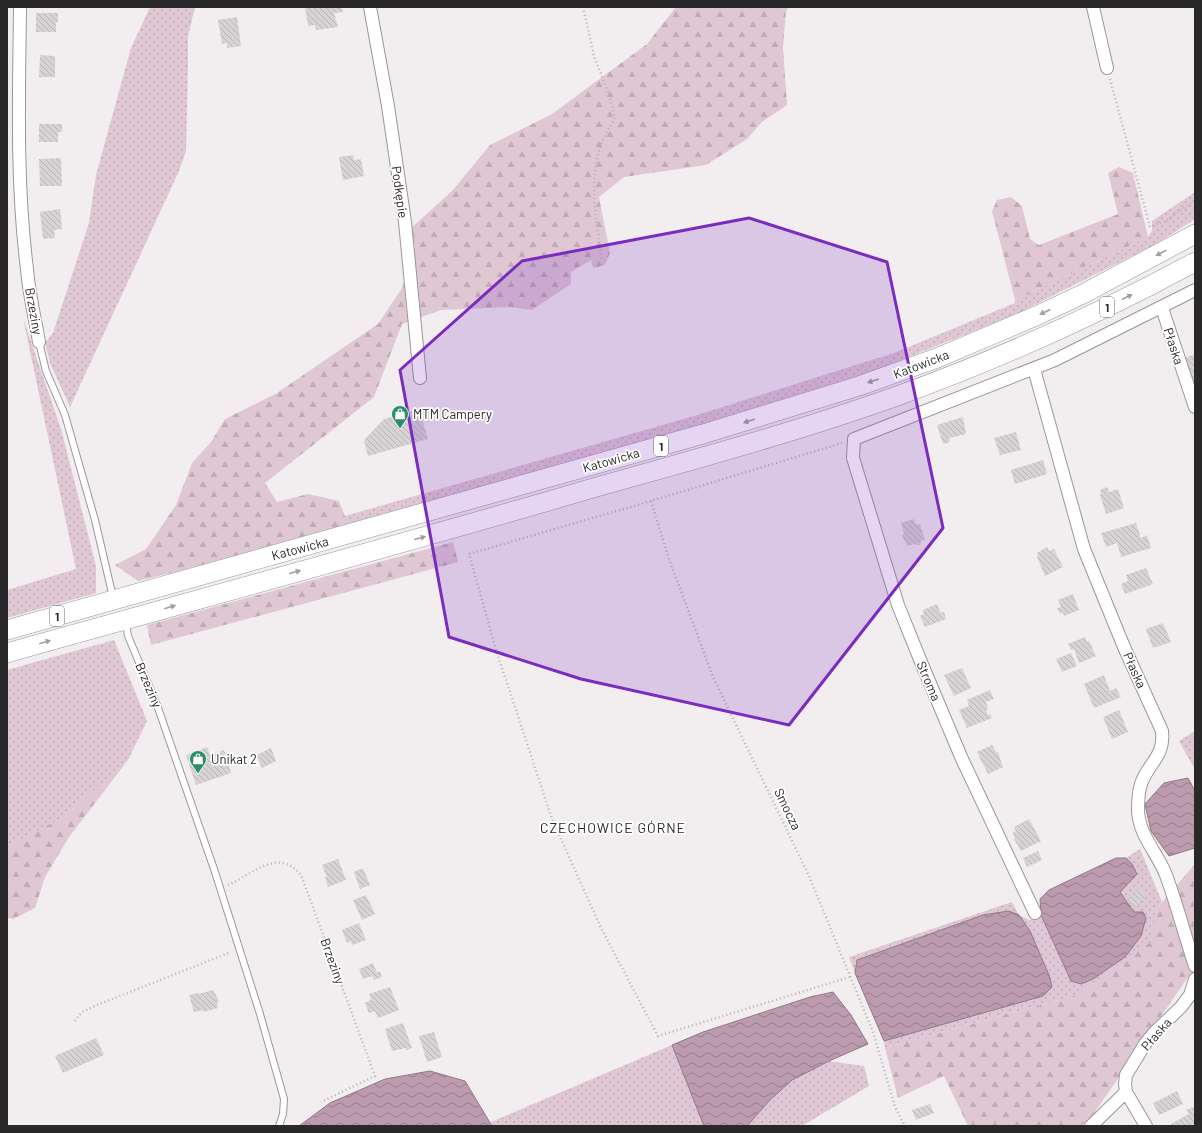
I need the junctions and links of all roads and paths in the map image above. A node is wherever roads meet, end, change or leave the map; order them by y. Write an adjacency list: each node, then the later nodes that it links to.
1 (20, 7): 12 (street, Brzeziny)
2 (370, 7): 14 (street, Podkępie)
3 (583, 7): 8 (path)
4 (1093, 7): 5 (street)
5 (1107, 68): 6 (path)
6 (1195, 200)
7 (1195, 234): 18 (main road, Katowicka / 1, one-way to 18)
8 (602, 259)
9 (1195, 262): 19 (main road, Katowicka / 1, one-way to 9)
10 (1195, 290): 11 (street)
11 (1162, 308): 13 (street); 15 (street, Płaska)
12 (39, 342): 18 (lane, Brzeziny)
13 (1034, 369): 16 (street); 25 (street, Płaska)
14 (420, 378)
15 (1195, 407)
16 (854, 439): 17 (path); 23 (street, Stroma)
17 (651, 501): 26 (path, Smocza); 26 (path)
18 (106, 603): 20 (main road, Katowicka / 1)
19 (127, 619): 21 (main road, Katowicka / 1, one-way to 19); 22 (lane, Brzeziny)
20 (7, 630)
21 (7, 652)
22 (220, 888): 24 (lane, Brzeziny); 30 (path, Brzeziny)
23 (1035, 913)
24 (240, 949): 28 (path); 31 (lane, Brzeziny)
25 (1195, 966)
26 (850, 977): 32 (path, Smocza)
27 (1195, 979): 29 (street, Płaska)
28 (75, 1020)
29 (1126, 1092): 33 (street); 34 (street)
30 (321, 1102)
31 (279, 1126)
32 (905, 1126)
33 (1091, 1126)
34 (1146, 1126)

